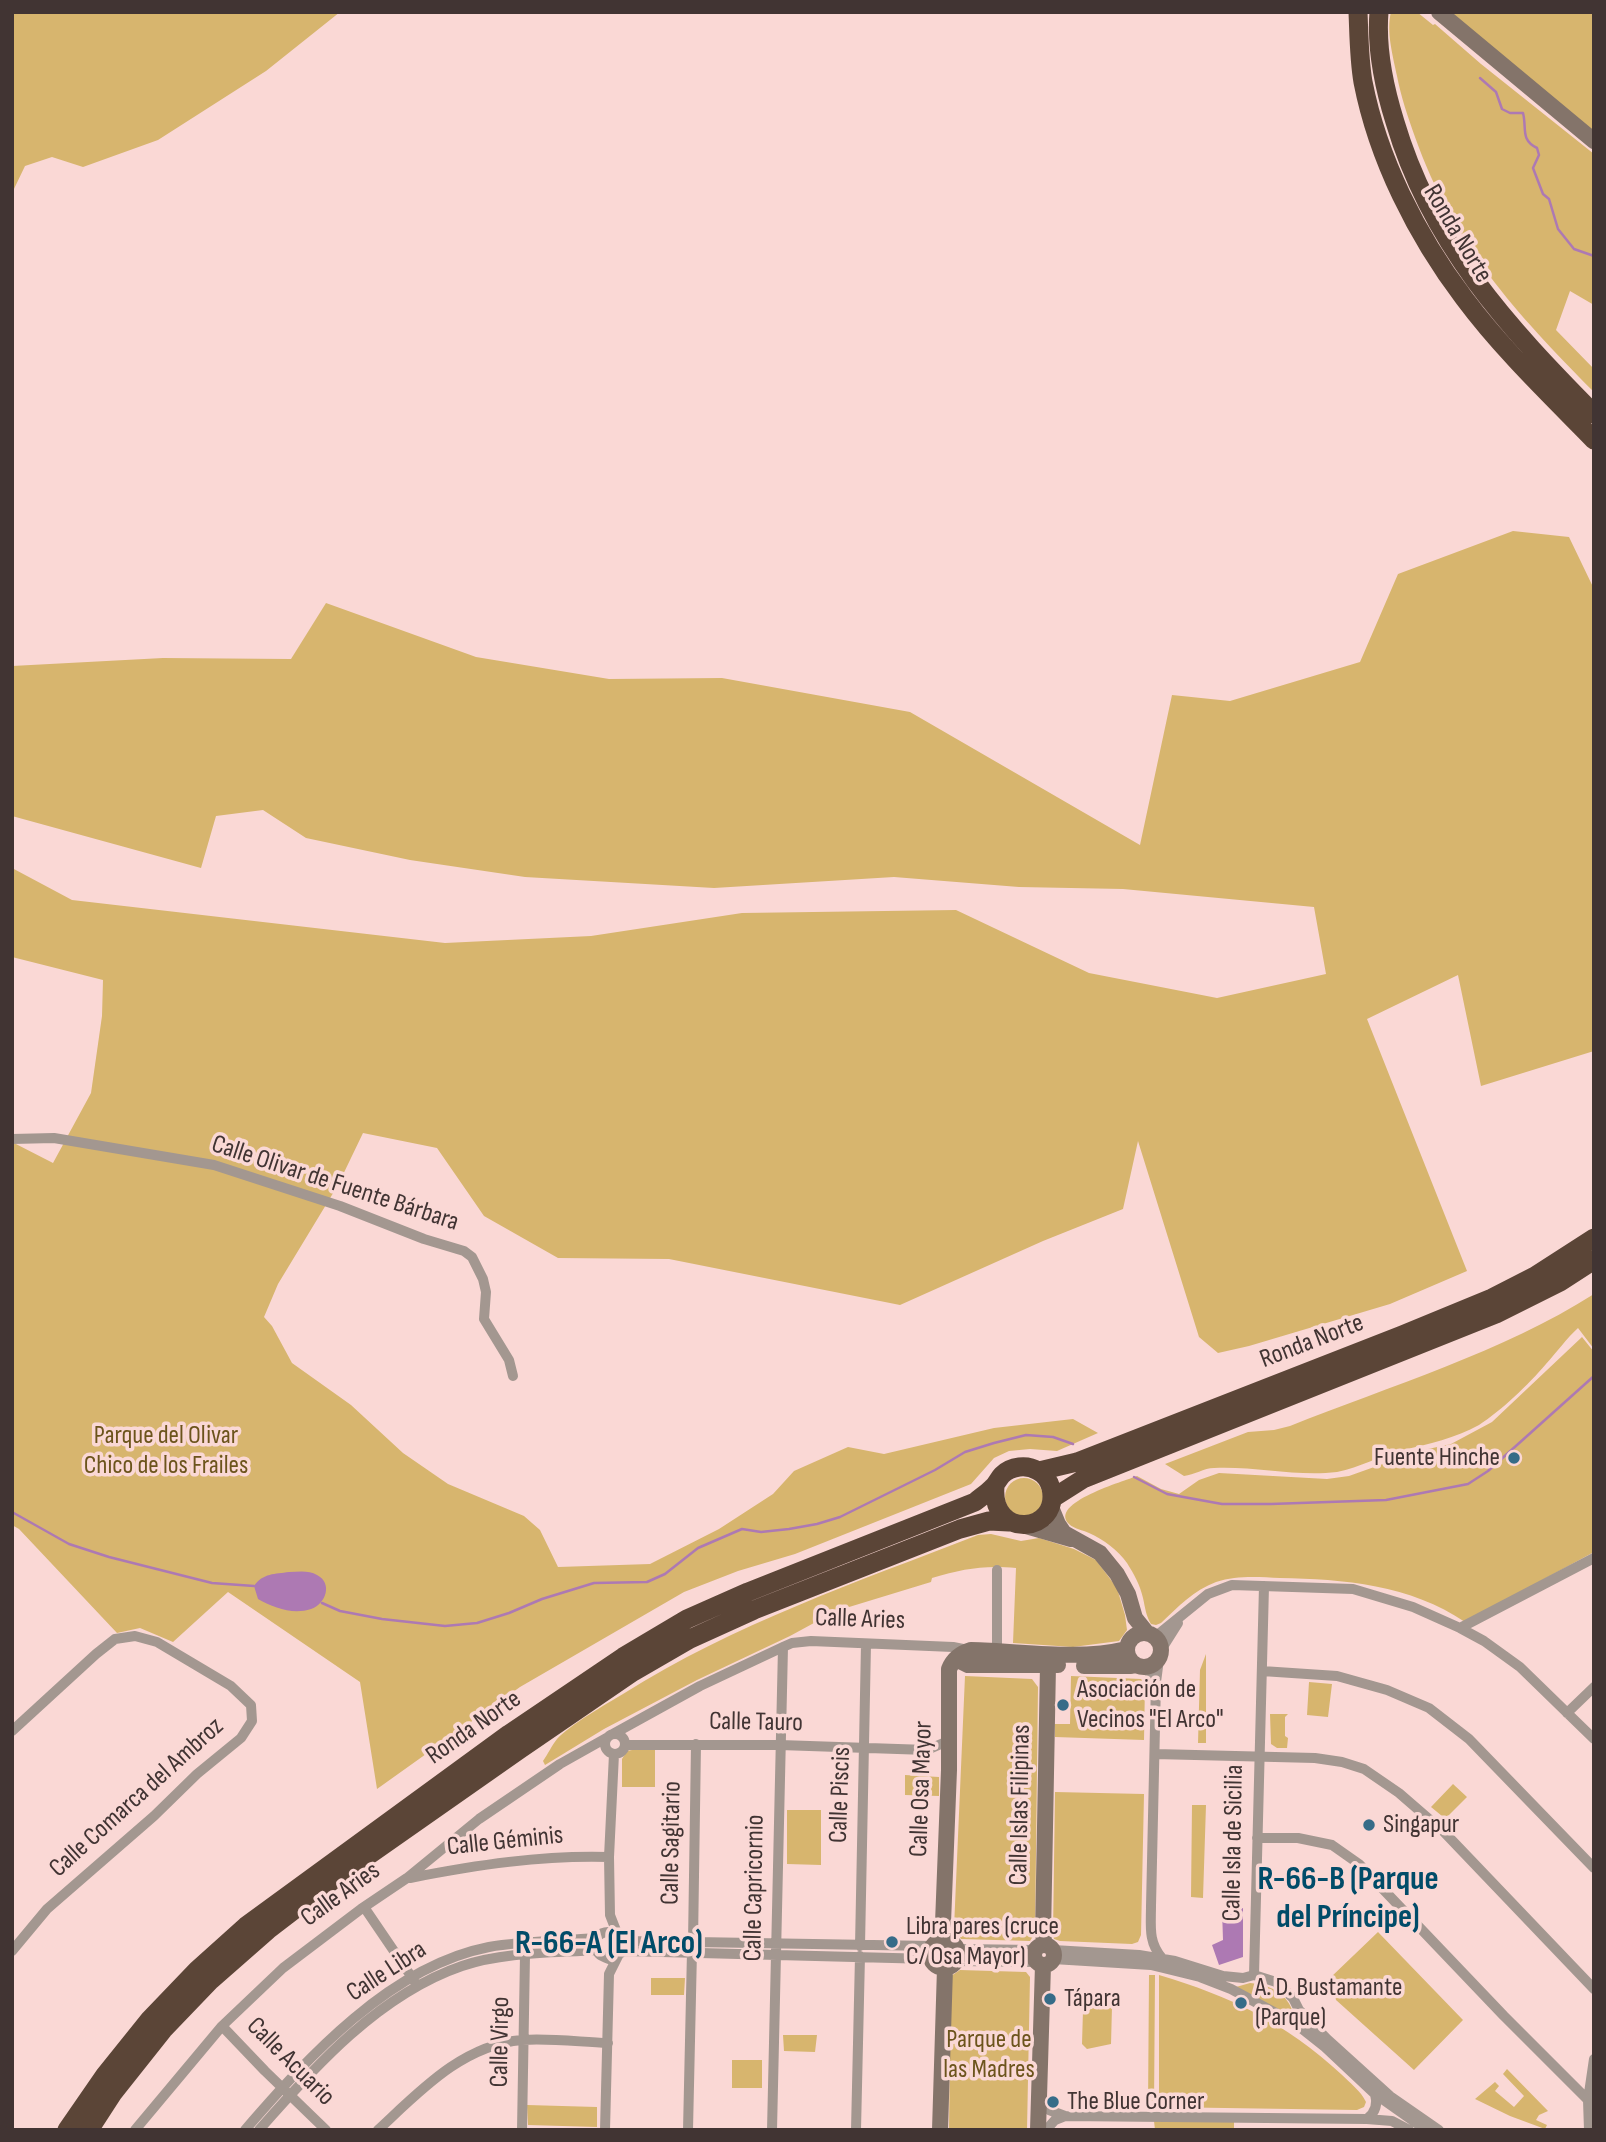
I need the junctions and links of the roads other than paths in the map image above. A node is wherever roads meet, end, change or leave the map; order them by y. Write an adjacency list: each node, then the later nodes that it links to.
1 (1357, 12): 6 (highway, Ronda Norte)
2 (1379, 12): 5 (highway, Ronda Norte)
3 (1439, 12): 4 (main road)
4 (1594, 141)
5 (1594, 414)
6 (1594, 440)
7 (12, 1139): 10 (street, Calle Olivar de Fuente Bárbara)
8 (1594, 1238): 11 (highway, Ronda Norte)
9 (1594, 1260): 13 (highway, Ronda Norte)
10 (513, 1376)
11 (1039, 1471): 12 (highway, Ronda Norte); 13 (highway)
12 (995, 1486): 14 (highway); 85 (highway, Ronda Norte)
13 (1052, 1503): 14 (highway, Ronda Norte); 15 (main road)
14 (1018, 1524): 15 (main road); 86 (highway, Ronda Norte)
15 (1077, 1541): 19 (main road)
16 (1594, 1558): 20 (street)
17 (997, 1570): 26 (street)
18 (1264, 1586): 21 (street); 24 (street); 30 (street, Calle Isla de Sicilia)
19 (1135, 1618): 24 (main road); 28 (main road)
20 (1476, 1620): 21 (street); 22 (street)
21 (1461, 1628): 22 (street)
22 (1478, 1637): 33 (street)
23 (866, 1644): 25 (street, Calle Aries); 27 (street, Calle Aries); 41 (street, Calle Piscis)
24 (1155, 1645): 28 (main road); 28 (main road); 31 (street)
25 (783, 1647): 35 (street, Calle Aries); 40 (street, Calle Capricornio)
26 (997, 1651): 27 (main road, Calle Aries); 29 (main road, Calle Aries)
27 (965, 1653): 29 (main road, Calle Aries); 37 (main road, Calle Osa Mayor)
28 (1134, 1655): 29 (main road, Calle Aries); 31 (street)
29 (1047, 1660): 64 (main road, Calle Islas Filipinas)
30 (1262, 1671): 45 (street, Calle Isla de Sicilia); 49 (street)
31 (1156, 1682): 44 (street)
32 (1594, 1687): 33 (street)
33 (1567, 1713): 36 (street)
34 (12, 1731): 58 (street, Calle Comarca del Ambroz)
35 (610, 1736): 39 (street); 43 (street); 50 (street, Calle Aries)
36 (1594, 1739)
37 (948, 1741): 42 (street, Calle Tauro); 46 (main road, Calle Osa Mayor)
38 (696, 1744): 39 (street, Calle Tauro); 40 (street, Calle Tauro); 56 (street, Calle Sagitario)
39 (625, 1745): 43 (street)
40 (780, 1745): 41 (street, Calle Tauro); 57 (street, Calle Capricornio)
41 (865, 1748): 42 (street, Calle Tauro); 59 (street, Calle Piscis)
42 (927, 1750): 46 (street)
43 (614, 1754): 48 (street)
44 (1155, 1754): 45 (street); 55 (street)
45 (1259, 1756): 47 (street, Calle Isla de Sicilia); 71 (street)
46 (948, 1765): 62 (main road, Calle Osa Mayor)
47 (1257, 1838): 68 (street, Calle Isla de Sicilia); 81 (street)
48 (609, 1857): 50 (street, Calle Géminis); 52 (street)
49 (1594, 1868)
50 (407, 1878): 51 (street, Calle Aries)
51 (364, 1907): 69 (street); 74 (street, Calle Aries)
52 (610, 1915): 53 (street); 54 (street)
53 (598, 1935): 54 (street); 60 (street); 69 (street, Calle Libra)
54 (619, 1935): 56 (street); 61 (street)
55 (1151, 1937): 65 (street); 66 (street)
56 (692, 1946): 57 (street); 61 (street); 94 (street, Calle Sagitario)
57 (777, 1949): 59 (street); 95 (street, Calle Capricornio)
58 (12, 1951)
59 (860, 1951): 62 (street); 96 (street, Calle Piscis)
60 (598, 1953): 61 (street); 63 (street, Calle Libra); 67 (street)
61 (620, 1953): 67 (street)
62 (943, 1954): 64 (street); 97 (main road, Calle Osa Mayor)
63 (525, 1955): 69 (street, Calle Libra); 75 (street, Calle Virgo)
64 (1044, 1955): 65 (street); 70 (street); 80 (main road, Calle Islas Filipinas)
65 (1139, 1955): 66 (street)
66 (1162, 1958): 68 (street)
67 (610, 1975): 76 (street)
68 (1249, 1977): 70 (street); 72 (street)
69 (415, 1982): 78 (street, Calle Libra)
70 (1231, 1989): 73 (street)
71 (1594, 1989)
72 (1299, 2010): 73 (street); 102 (street)
73 (1297, 2024): 79 (street)
74 (222, 2026): 78 (street, Calle Acuario); 87 (street, Calle Aries)
75 (523, 2040): 76 (street); 91 (street); 92 (street, Calle Virgo)
76 (608, 2043): 93 (street)
77 (1594, 2059): 81 (street)
78 (286, 2092): 88 (street, Calle Libra); 89 (street, Calle Libra); 90 (street, Calle Acuario)
79 (1375, 2094): 83 (street); 101 (street)
80 (1039, 2099): 82 (street); 98 (main road, Calle Islas Filipinas)
81 (1588, 2100): 84 (street)
82 (1065, 2116): 83 (street); 99 (street)
83 (1367, 2119): 100 (street)
84 (1588, 2128)
85 (68, 2130)
86 (89, 2130)
87 (135, 2130)
88 (245, 2130)
89 (259, 2130)
90 (326, 2130)
91 (378, 2130)
92 (522, 2130)
93 (605, 2130)
94 (688, 2130)
95 (772, 2130)
96 (856, 2130)
97 (940, 2130)
98 (1038, 2130)
99 (1046, 2130)
100 (1409, 2130)
101 (1426, 2130)
102 (1439, 2130)

